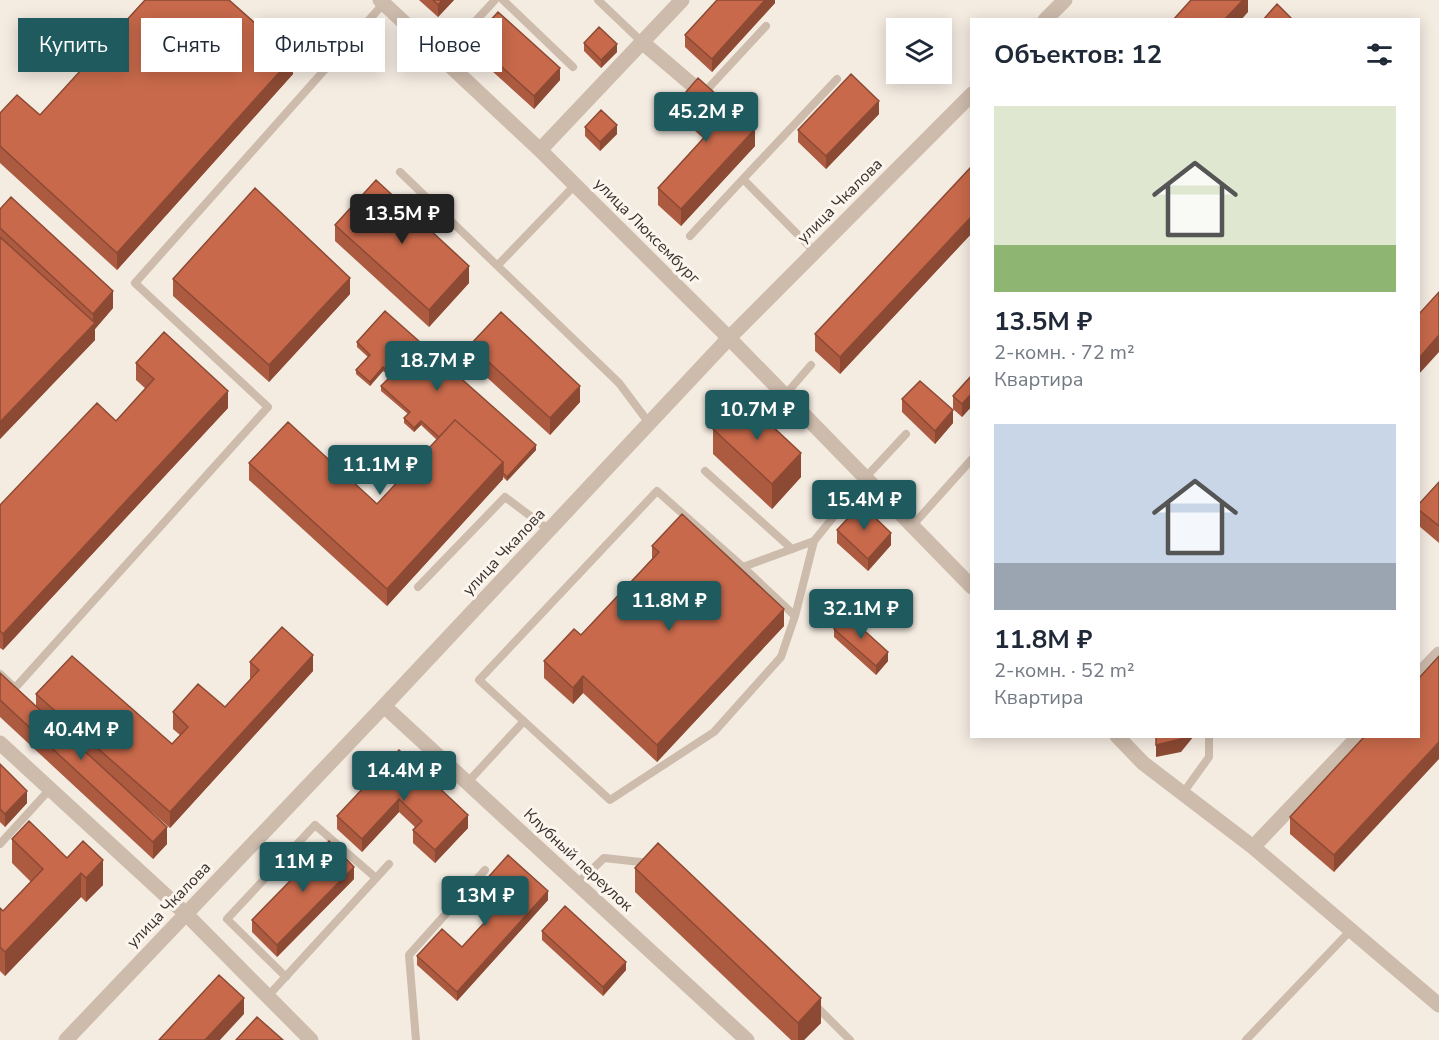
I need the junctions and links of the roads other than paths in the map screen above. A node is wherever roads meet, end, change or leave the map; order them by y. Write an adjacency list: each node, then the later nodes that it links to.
1 (495, 0): 8 (lane)
2 (503, 0): 12 (lane)
3 (598, 0): 11 (lane)
4 (682, 0): 11 (street)
5 (1065, 0): 9 (street)
6 (382, 2): 7 (street, улица Люксембург); 41 (lane)
7 (399, 18)
8 (478, 18)
9 (1048, 18)
10 (766, 26): 15 (lane)
11 (642, 42): 15 (street); 17 (street)
12 (573, 67)
13 (456, 72): 17 (street, улица Люксембург)
14 (837, 79): 19 (lane)
15 (703, 94)
16 (970, 96): 22 (street, улица Чкалова)
17 (540, 150): 20 (street, улица Люксембург)
18 (400, 172): 23 (lane)
19 (743, 179): 21 (lane); 22 (lane)
20 (575, 185): 23 (lane); 24 (street, улица Люксембург)
21 (690, 236)
22 (815, 252): 24 (street, улица Чкалова)
23 (498, 265): 27 (lane)
24 (729, 338): 26 (street, улица Люксембург); 27 (street, улица Чкалова)
25 (811, 365): 26 (lane)
26 (784, 395): 31 (street, улица Люксембург)
27 (649, 423): 33 (street, улица Чкалова)
28 (906, 434): 31 (lane)
29 (970, 461): 32 (lane)
30 (705, 471): 35 (lane)
31 (865, 478): 32 (street, улица Люксембург); 34 (lane)
32 (912, 526): 37 (street, улица Люксембург)
33 (549, 530): 38 (lane); 43 (street, улица Чкалова)
34 (814, 541): 35 (lane); 39 (lane)
35 (792, 549): 36 (lane)
36 (743, 567): 39 (lane); 44 (lane)
37 (970, 585)
38 (418, 587)
39 (795, 616): 44 (lane)
40 (1439, 654): 42 (street)
41 (0, 674)
42 (1420, 674)
43 (384, 706): 49 (street, Клубный переулок); 59 (street, улица Чкалова)
44 (524, 721): 49 (lane)
45 (1119, 738): 51 (street)
46 (1209, 738): 51 (lane)
47 (1357, 738): 53 (street)
48 (0, 743): 50 (street)
49 (467, 783): 58 (street, Клубный переулок)
50 (50, 789): 52 (lane); 59 (street)
51 (1183, 793): 53 (street)
52 (0, 843)
53 (1253, 847): 60 (street)
54 (388, 864): 57 (lane)
55 (659, 864): 58 (lane)
56 (485, 870): 68 (lane)
57 (376, 878): 61 (lane); 61 (lane)
58 (577, 884): 65 (street, Клубный переулок)
59 (186, 914): 62 (street); 66 (street, улица Чкалова)
60 (1351, 930): 64 (street); 70 (lane)
61 (286, 977): 62 (lane)
62 (268, 996): 67 (street)
63 (807, 998): 69 (lane)
64 (1439, 1005)
65 (738, 1037)
66 (66, 1040)
67 (311, 1040)
68 (416, 1040)
69 (850, 1040)
70 (1246, 1040)

